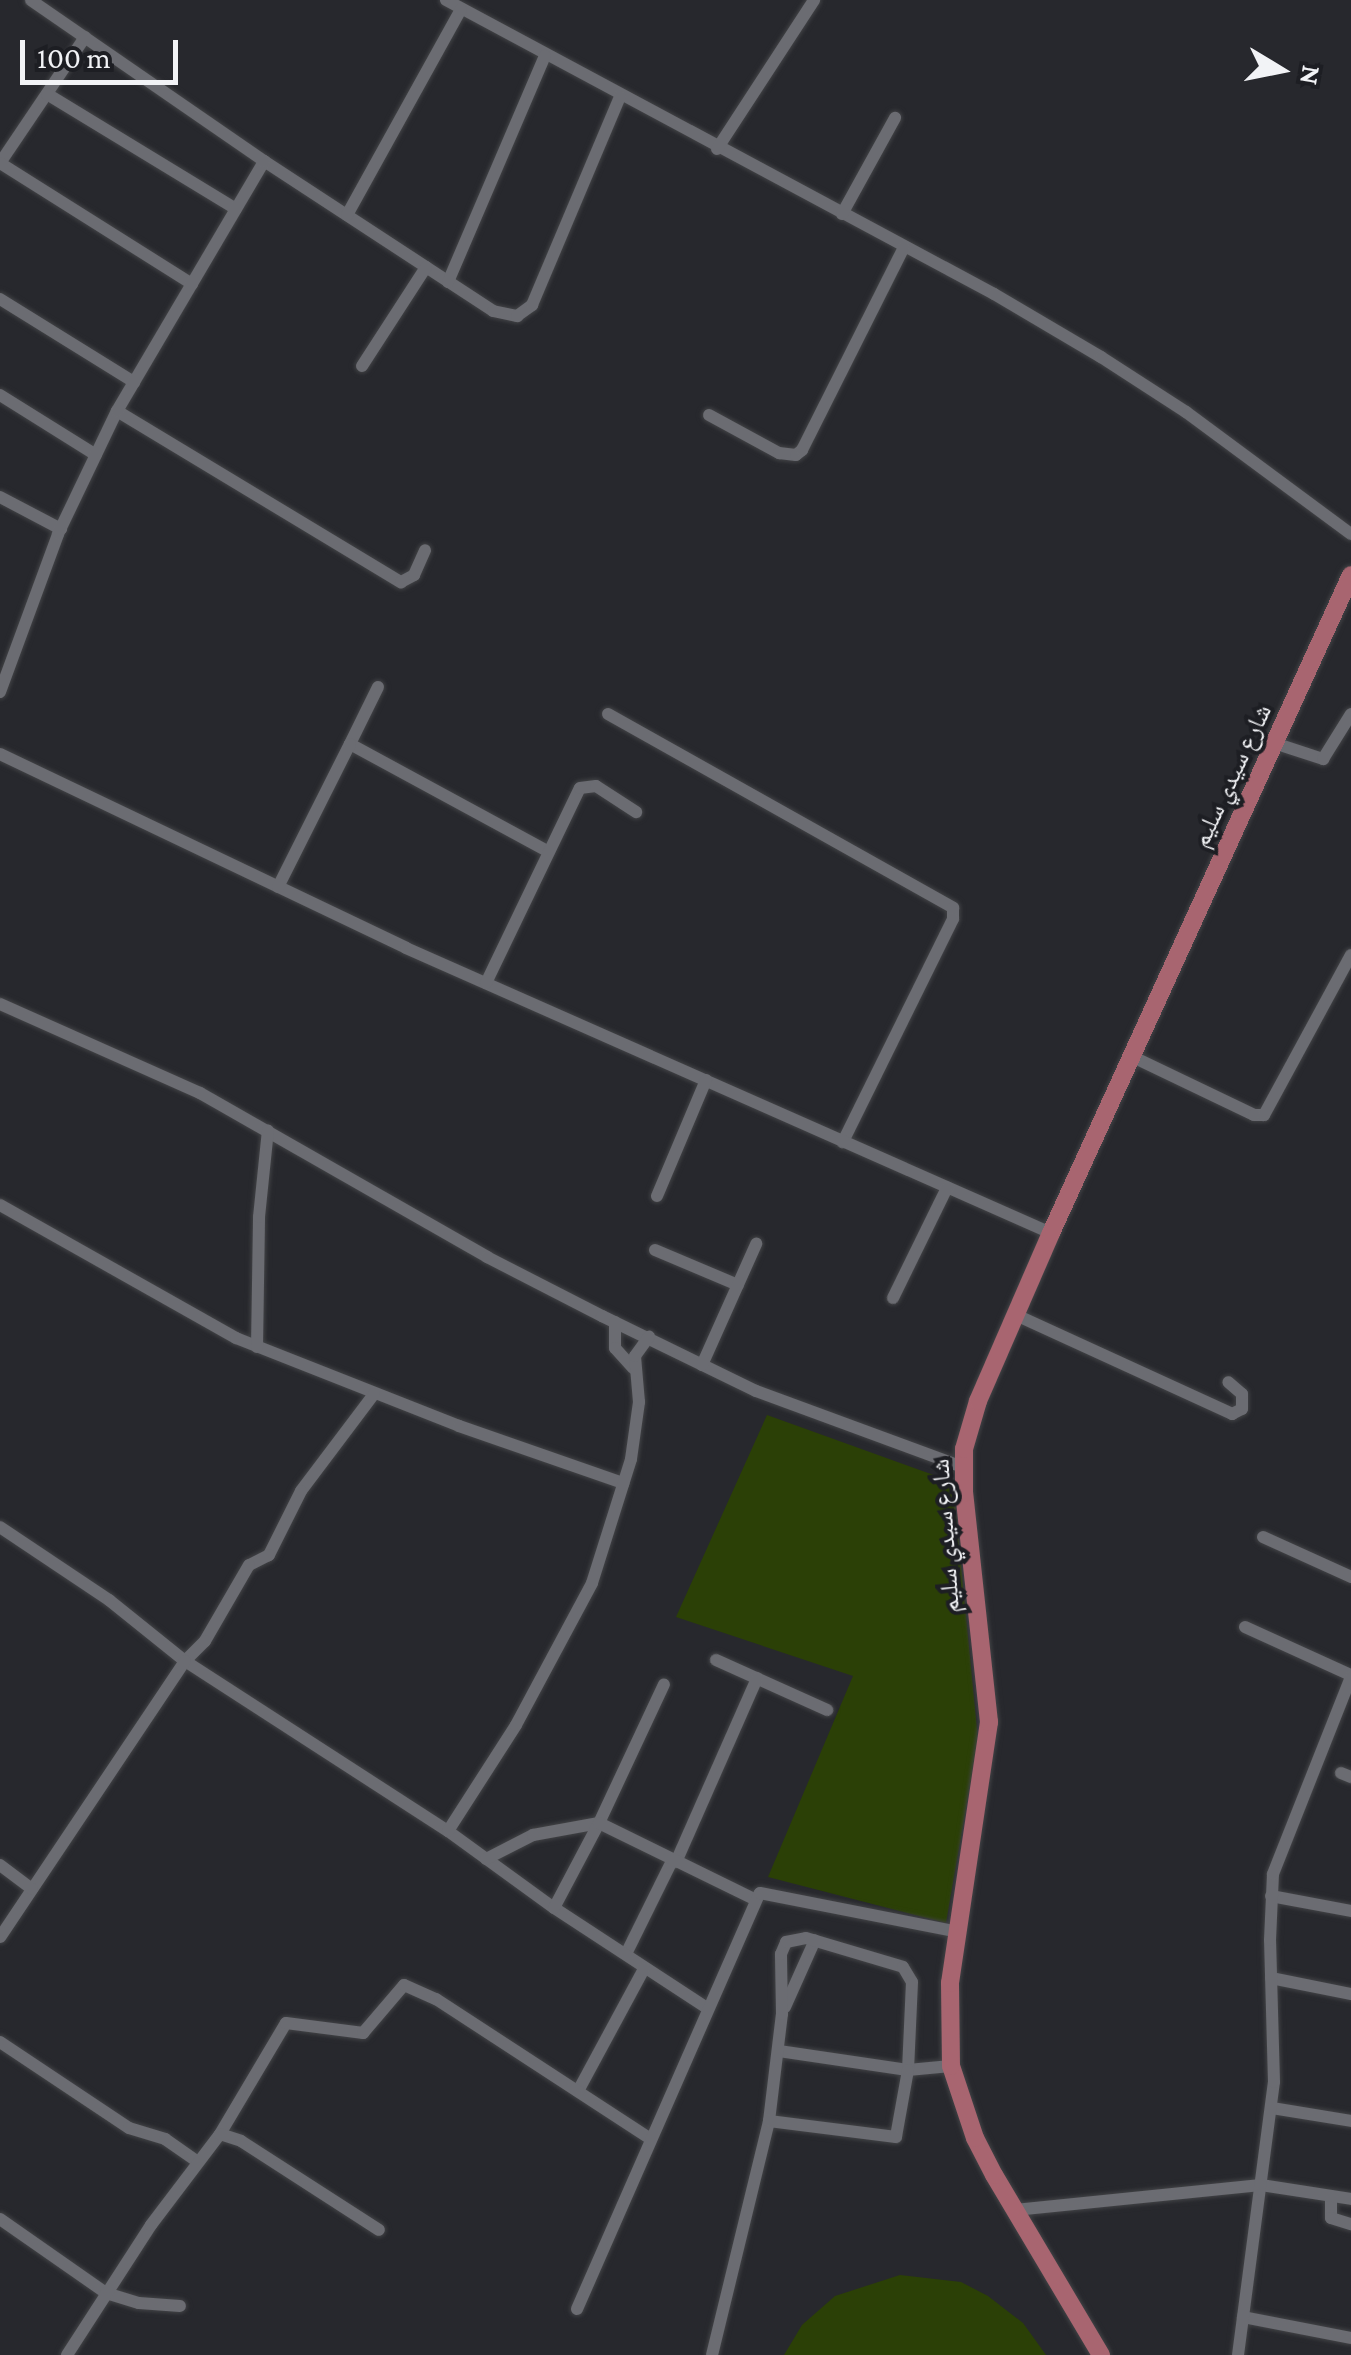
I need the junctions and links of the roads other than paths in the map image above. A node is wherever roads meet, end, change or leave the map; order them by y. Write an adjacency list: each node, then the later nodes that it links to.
1 (31, 0): 4 (street)
2 (814, 0): 9 (street)
3 (452, 3): 5 (street); 13 (street)
4 (85, 37): 6 (street); 10 (street)
5 (545, 56): 7 (street); 17 (street)
6 (47, 94): 11 (street); 12 (street)
7 (620, 97): 9 (street); 17 (street)
8 (895, 118): 14 (street)
9 (717, 148): 14 (street)
10 (264, 160): 12 (street); 13 (street)
11 (0, 163): 18 (street)
12 (236, 210): 18 (street)
13 (347, 214): 16 (street)
14 (842, 214): 15 (street)
15 (904, 247): 24 (street); 28 (street)
16 (426, 267): 17 (street); 20 (street)
17 (448, 282)
18 (192, 284): 21 (street)
19 (0, 299): 21 (street)
20 (362, 366)
21 (134, 382): 23 (street)
22 (0, 395): 25 (street)
23 (116, 411): 25 (street); 29 (street)
24 (709, 416)
25 (96, 454): 27 (street)
26 (0, 497): 27 (street)
27 (61, 529): 31 (street)
28 (1351, 534)
29 (425, 550)
30 (1351, 576): 36 (main road, شارع سيدي سليم)
31 (5, 664): 33 (street)
32 (378, 687): 37 (street)
33 (0, 692)
34 (608, 714): 48 (street)
35 (1351, 714): 36 (street)
36 (1274, 743): 45 (main road, شارع سيدي سليم)
37 (350, 744): 40 (street); 41 (street)
38 (0, 754): 41 (street)
39 (636, 812): 40 (street)
40 (548, 852): 43 (street)
41 (278, 888): 43 (street)
42 (1351, 955): 45 (street)
43 (486, 983): 46 (street)
44 (0, 1004): 47 (street)
45 (1131, 1056): 52 (main road, شارع سيدي سليم)
46 (706, 1080): 48 (street); 50 (street)
47 (268, 1130): 58 (street); 60 (street)
48 (843, 1142): 49 (street)
49 (947, 1188): 52 (street); 56 (street)
50 (657, 1196)
51 (0, 1205): 60 (street)
52 (1051, 1233): 57 (main road, شارع سيدي سليم)
53 (756, 1244): 55 (street)
54 (654, 1250): 55 (street)
55 (738, 1285): 61 (street)
56 (893, 1298)
57 (1016, 1315): 63 (street); 65 (main road, شارع سيدي سليم)
58 (615, 1322): 59 (street); 62 (street)
59 (649, 1337): 61 (street); 62 (street)
60 (258, 1347): 64 (street)
61 (702, 1364): 65 (street)
62 (634, 1368): 66 (street)
63 (1228, 1382)
64 (374, 1394): 66 (street); 72 (street)
65 (963, 1468): 87 (main road, شارع سيدي سليم)
66 (623, 1483): 78 (street)
67 (0, 1527): 72 (street)
68 (1263, 1537): 69 (street)
69 (1351, 1577)
70 (1244, 1627): 73 (street)
71 (716, 1660): 74 (street)
72 (185, 1661): 78 (street); 82 (street)
73 (1351, 1676): 83 (street)
74 (757, 1678): 76 (street); 80 (street)
75 (664, 1684): 77 (street)
76 (828, 1710)
77 (600, 1823): 79 (street); 80 (street); 85 (street)
78 (448, 1831): 79 (street)
79 (486, 1859): 85 (street)
80 (674, 1862): 84 (street); 90 (street)
81 (0, 1865): 82 (street)
82 (32, 1888): 88 (street)
83 (1271, 1896): 86 (street); 92 (street)
84 (754, 1900): 87 (street); 94 (street)
85 (554, 1908): 90 (street)
86 (1351, 1911)
87 (958, 1932): 98 (main road, شارع سيدي سليم)
88 (0, 1937)
89 (815, 1940): 95 (street); 95 (street); 99 (street)
90 (626, 1954): 91 (street)
91 (644, 1969): 94 (street); 100 (street)
92 (1271, 1978): 93 (street); 101 (street)
93 (1351, 1994)
94 (707, 2008): 105 (street)
95 (782, 2014): 97 (street)
96 (0, 2042): 106 (street)
97 (779, 2051): 99 (street); 103 (street)
98 (951, 2066): 99 (street); 110 (main road, شارع سيدي سليم)
99 (908, 2070): 103 (street)
100 (578, 2091): 104 (street); 105 (street)
101 (1272, 2108): 102 (street); 107 (street)
102 (1351, 2120)
103 (769, 2121): 120 (street)
104 (220, 2134): 106 (street); 113 (street)
105 (649, 2138): 116 (street)
106 (198, 2162): 114 (street)
107 (1262, 2185): 108 (street); 110 (street); 117 (street)
108 (1331, 2196): 109 (street); 112 (street)
109 (1351, 2199)
110 (1014, 2210): 121 (main road, شارع سيدي سليم)
111 (0, 2218): 114 (street)
112 (1351, 2224)
113 (378, 2230)
114 (106, 2294): 115 (street); 119 (street)
115 (180, 2306)
116 (577, 2309)
117 (1243, 2317): 118 (street); 122 (street)
118 (1351, 2338)
119 (67, 2355)
120 (712, 2355)
121 (1100, 2355)
122 (1238, 2355)

